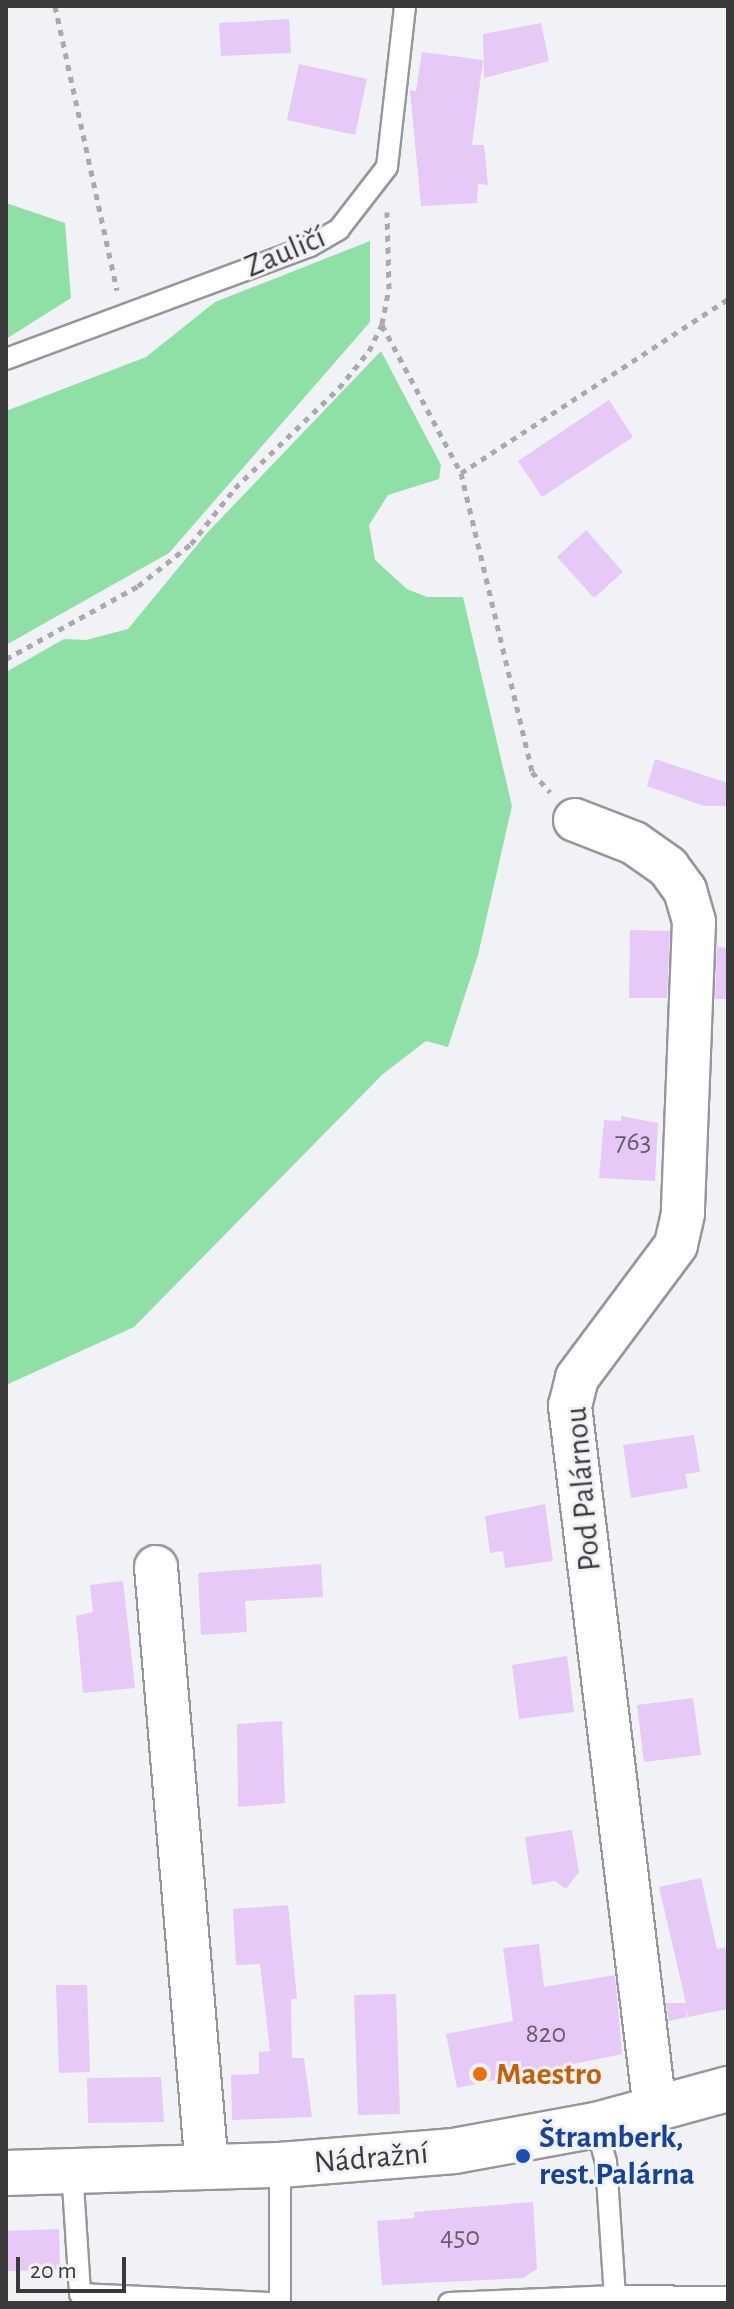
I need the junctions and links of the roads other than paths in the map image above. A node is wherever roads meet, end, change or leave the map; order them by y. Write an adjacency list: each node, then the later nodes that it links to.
1 (405, 6): 2 (lane, Zauličí)
2 (6, 359)
3 (575, 820): 6 (street, Pod Palárnou)
4 (156, 1567): 9 (street)
5 (728, 2089): 6 (main road, Nádražní)
6 (655, 2109): 7 (main road, Nádražní)
7 (596, 2125): 8 (main road, Nádražní); 12 (lane)
8 (280, 2165): 9 (main road, Nádražní); 14 (lane)
9 (207, 2168): 10 (main road, Nádražní)
10 (72, 2169): 11 (main road, Nádražní); 14 (lane)
11 (6, 2173)
12 (615, 2296): 13 (lane); 15 (lane)
13 (728, 2297)
14 (277, 2303)
15 (449, 2303)

